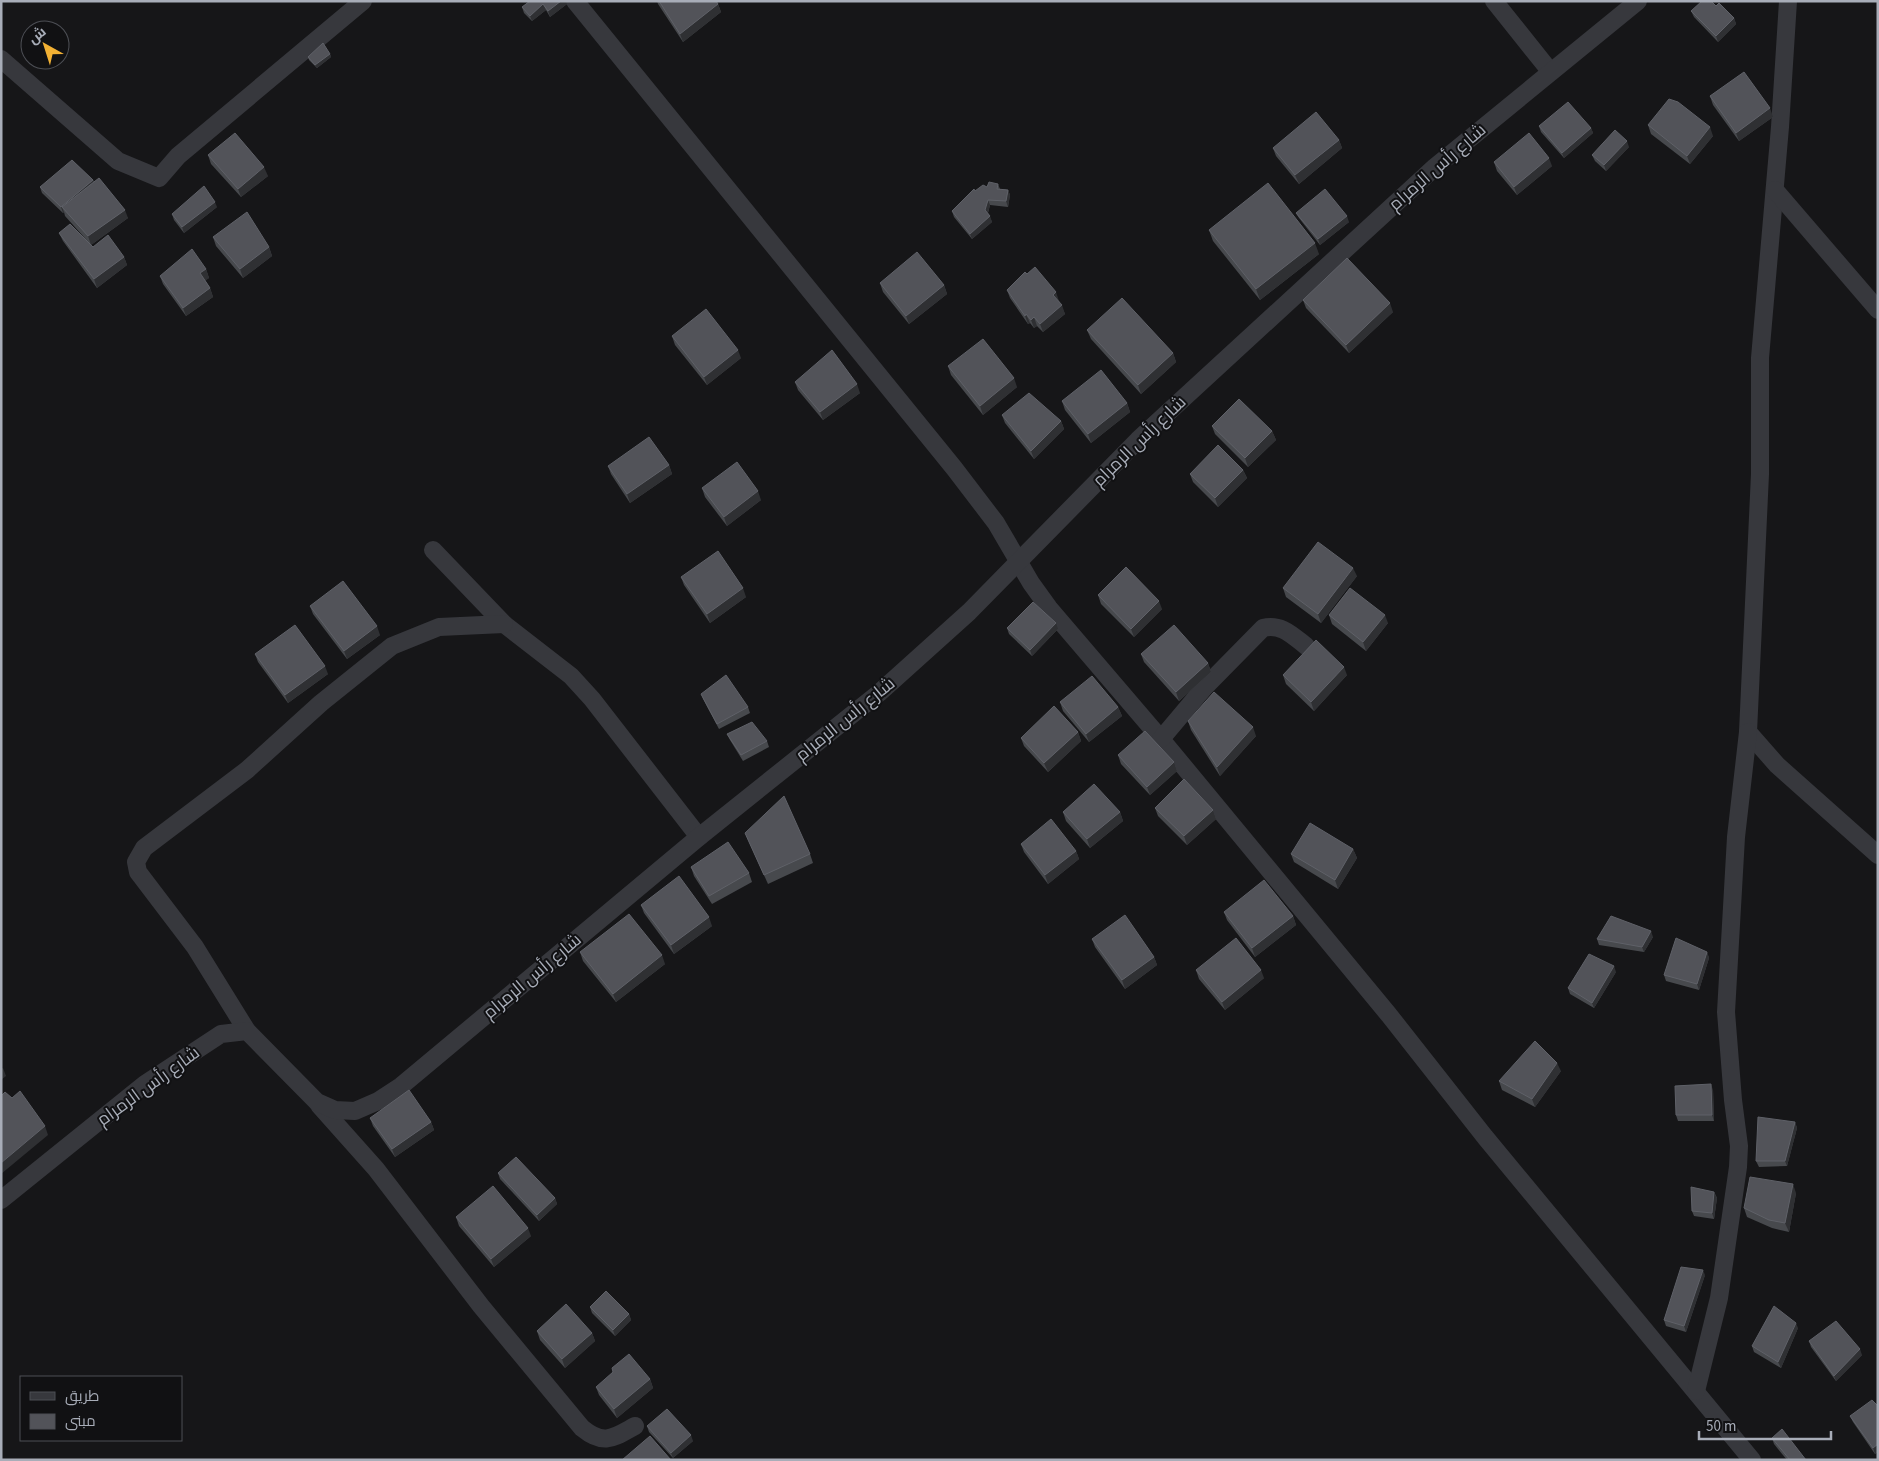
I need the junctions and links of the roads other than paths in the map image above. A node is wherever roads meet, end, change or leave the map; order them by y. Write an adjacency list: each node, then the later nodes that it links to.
1 (363, 1): 6 (street)
2 (575, 1): 11 (street)
3 (1494, 1): 7 (street)
4 (1638, 1): 7 (street, شارع رأس الرمرام)
5 (1788, 1): 8 (street)
6 (1, 59)
7 (1550, 71): 11 (street, شارع رأس الرمرام)
8 (1775, 190): 9 (street); 14 (street)
9 (1878, 310)
10 (433, 550): 12 (street)
11 (1018, 561): 15 (street); 16 (street, شارع رأس الرمرام)
12 (504, 624): 16 (street); 18 (street)
13 (1306, 646): 15 (street)
14 (1748, 732): 17 (street); 21 (street)
15 (1161, 739): 21 (street)
16 (699, 837): 19 (street, شارع رأس الرمرام)
17 (1878, 855)
18 (248, 1031): 19 (street, شارع رأس الرمرام); 20 (street, شارع رأس الرمرام)
19 (317, 1102): 22 (street)
20 (1, 1200)
21 (1696, 1391): 23 (street)
22 (635, 1426)
23 (1752, 1460)

